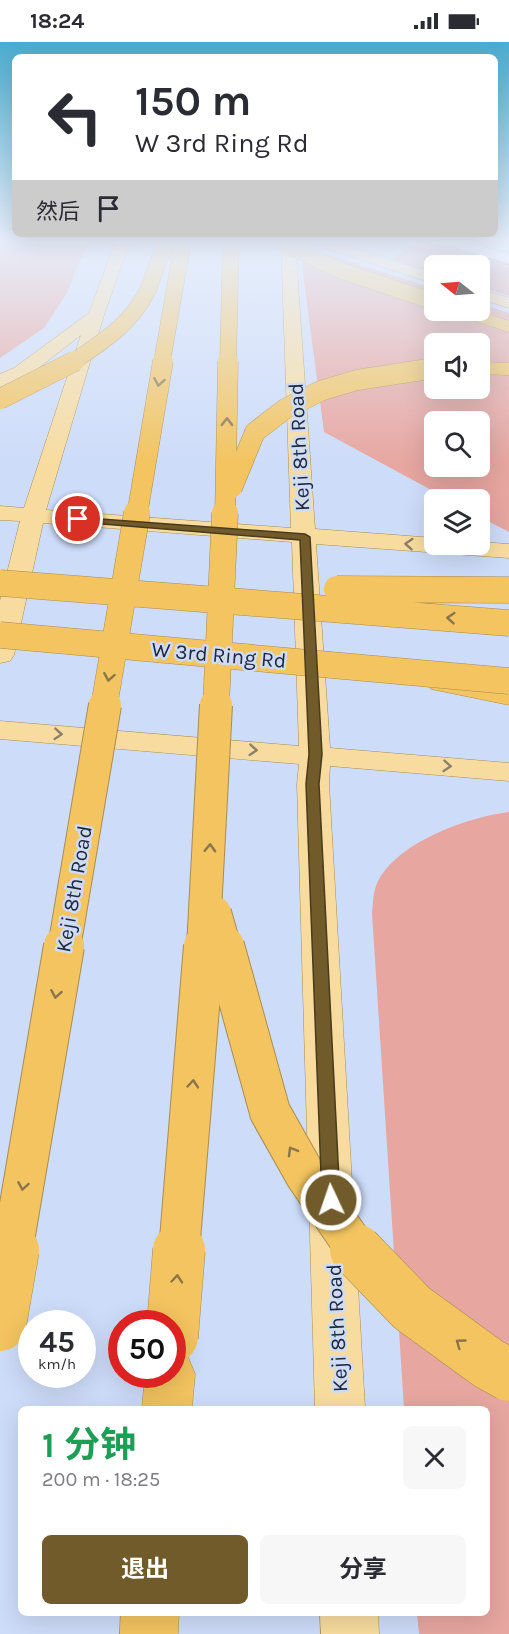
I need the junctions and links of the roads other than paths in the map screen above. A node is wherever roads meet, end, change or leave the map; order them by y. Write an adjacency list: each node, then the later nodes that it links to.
1 (96, 315): 11 (main road); 15 (main road)
2 (132, 315): 12 (highway, bridge)
3 (170, 315): 32 (highway, Keji 8th Road, one-way to 32, bridge)
4 (229, 315): 13 (highway, one-way to 4, bridge)
5 (292, 315): 16 (main road, Keji 8th Road)
6 (490, 321): 7 (highway)
7 (509, 327)
8 (490, 368): 10 (highway)
9 (424, 369): 13 (highway, bridge)
10 (509, 369)
11 (0, 381)
12 (0, 399)
13 (225, 506): 30 (highway, one-way to 13, bridge)
14 (0, 513): 15 (main road)
15 (33, 516): 16 (main road); 23 (main road)
16 (305, 537): 17 (main road, one-way to 16); 28 (main road, Keji 8th Road)
17 (509, 551)
18 (0, 583): 19 (highway, bridge)
19 (65, 588): 20 (highway, bridge); 21 (highway, one-way to 19, bridge)
20 (509, 590)
21 (509, 623)
22 (0, 635): 24 (highway, W 3rd Ring Rd, bridge)
23 (0, 655)
24 (366, 668): 25 (highway, W 3rd Ring Rd, bridge); 26 (highway, bridge)
25 (509, 681)
26 (509, 696)
27 (0, 730): 28 (main road, one-way to 28)
28 (315, 754): 29 (main road, one-way to 29); 36 (main road, Keji 8th Road)
29 (509, 772)
30 (208, 891): 31 (highway, one-way to 30, bridge); 33 (highway, one-way to 30, bridge)
31 (174, 1310)
32 (0, 1325)
33 (509, 1376)
34 (169, 1388): 35 (highway)
35 (167, 1406)
36 (340, 1406)
37 (150, 1616): 39 (highway)
38 (349, 1616): 40 (main road)
39 (148, 1634)
40 (350, 1634)

